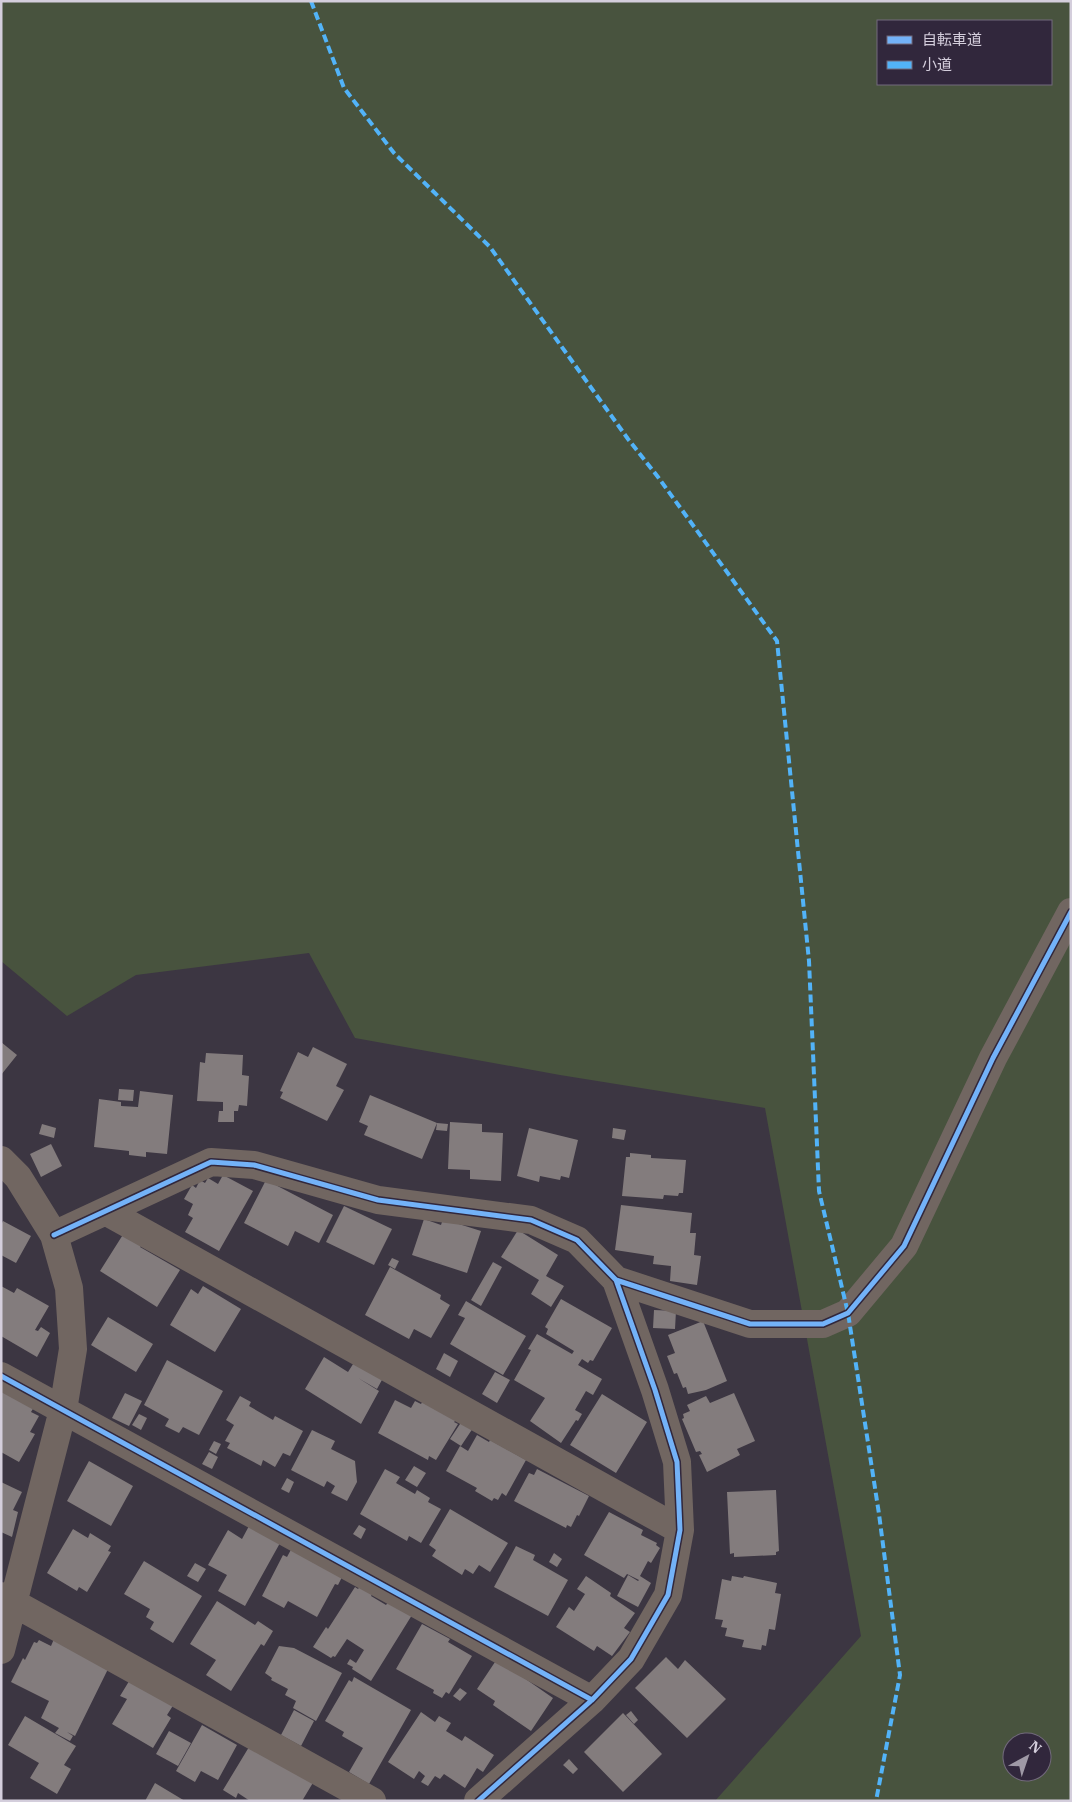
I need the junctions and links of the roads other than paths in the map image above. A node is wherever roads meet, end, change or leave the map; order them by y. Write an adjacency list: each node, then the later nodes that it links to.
1 (1071, 912): 5 (street)
2 (1, 1160): 4 (street)
3 (107, 1212): 4 (street); 5 (street); 8 (street)
4 (54, 1235): 7 (street)
5 (616, 1280): 8 (street)
6 (1, 1376): 7 (street)
7 (63, 1410): 9 (street); 11 (street)
8 (680, 1530): 11 (street)
9 (7, 1599): 10 (street); 12 (street)
10 (1, 1650)
11 (592, 1700): 13 (street)
12 (372, 1801)
13 (478, 1801)

